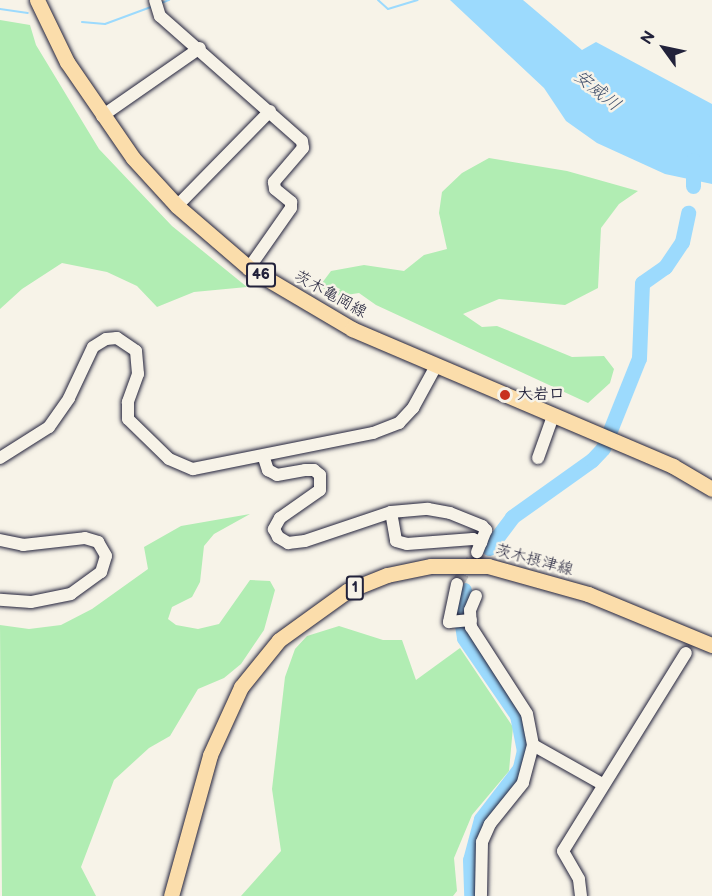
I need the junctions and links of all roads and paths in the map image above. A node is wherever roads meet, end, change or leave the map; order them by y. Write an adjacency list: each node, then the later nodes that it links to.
1 (38, 0): 5 (main road, 茨木亀岡線 / 46)
2 (155, 0): 3 (street)
3 (200, 48): 4 (street); 5 (street)
4 (270, 111): 6 (street); 7 (street)
5 (102, 116): 6 (main road, 茨木亀岡線 / 46)
6 (177, 206): 7 (main road, 茨木亀岡線 / 46)
7 (249, 268): 8 (main road, 茨木亀岡線 / 46)
8 (436, 366): 9 (main road, 茨木亀岡線 / 46); 11 (street)
9 (553, 416): 12 (street); 13 (main road, 茨木亀岡線 / 46)
10 (0, 458): 11 (street)
11 (264, 458): 14 (street)
12 (538, 458)
13 (712, 489)
14 (391, 512): 14 (street)
15 (0, 540): 18 (street)
16 (457, 584): 19 (street)
17 (476, 596): 19 (street)
18 (0, 600)
19 (469, 620): 22 (street)
20 (712, 645): 24 (main road, 茨木摂津線 / 1)
21 (686, 653): 23 (street)
22 (533, 745): 23 (street); 25 (street)
23 (604, 785): 26 (street)
24 (171, 896)
25 (481, 896)
26 (580, 896)

